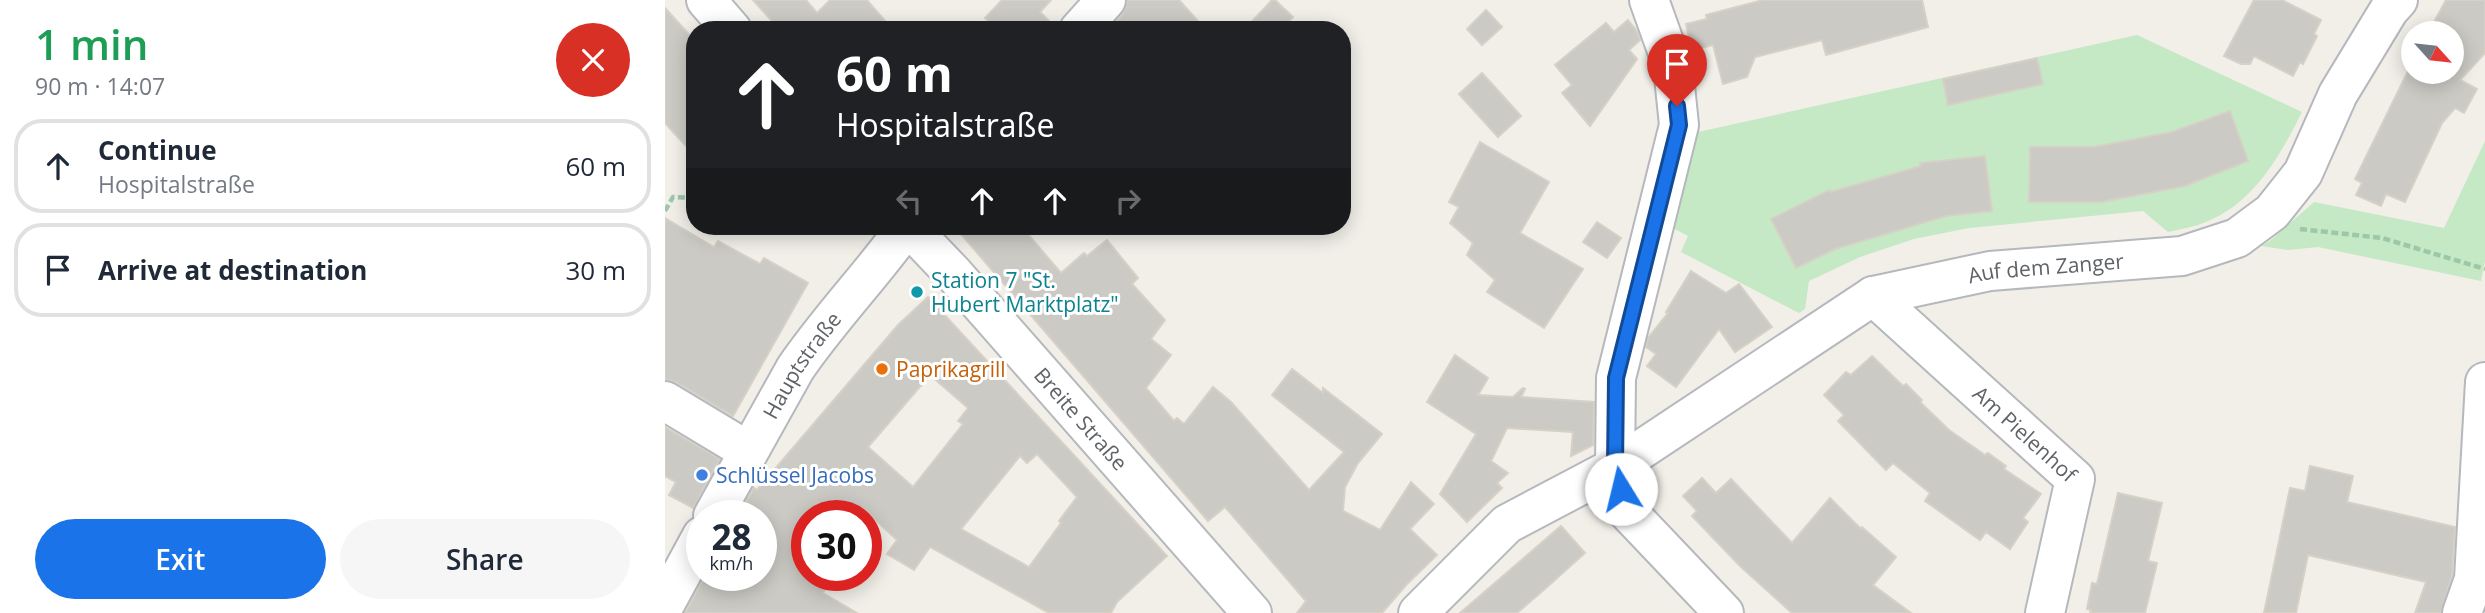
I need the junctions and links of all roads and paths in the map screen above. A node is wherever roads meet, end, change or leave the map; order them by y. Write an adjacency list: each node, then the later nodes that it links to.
1 (706, 0): 5 (street)
2 (1107, 0): 6 (street)
3 (1649, 0): 17 (street)
4 (2398, 0): 13 (street, Auf dem Zanger)
5 (724, 21)
6 (1087, 21)
7 (686, 198): 8 (path)
8 (665, 211)
9 (2290, 230): 12 (path)
10 (900, 235): 16 (street, Hauptstraße)
11 (916, 235): 21 (street, Breite Straße)
12 (2485, 268)
13 (1873, 296): 17 (street, Auf dem Zanger); 24 (street, Am Pielenhof)
14 (2485, 382): 25 (street)
15 (665, 401): 16 (street)
16 (748, 451): 18 (street, Hauptstraße)
17 (1615, 467): 22 (street, Auf dem Zanger); 23 (street)
18 (722, 500)
19 (686, 565): 20 (street)
20 (665, 604)
21 (1252, 613)
22 (1418, 613)
23 (1724, 613)
24 (2045, 613)
25 (2462, 613)

